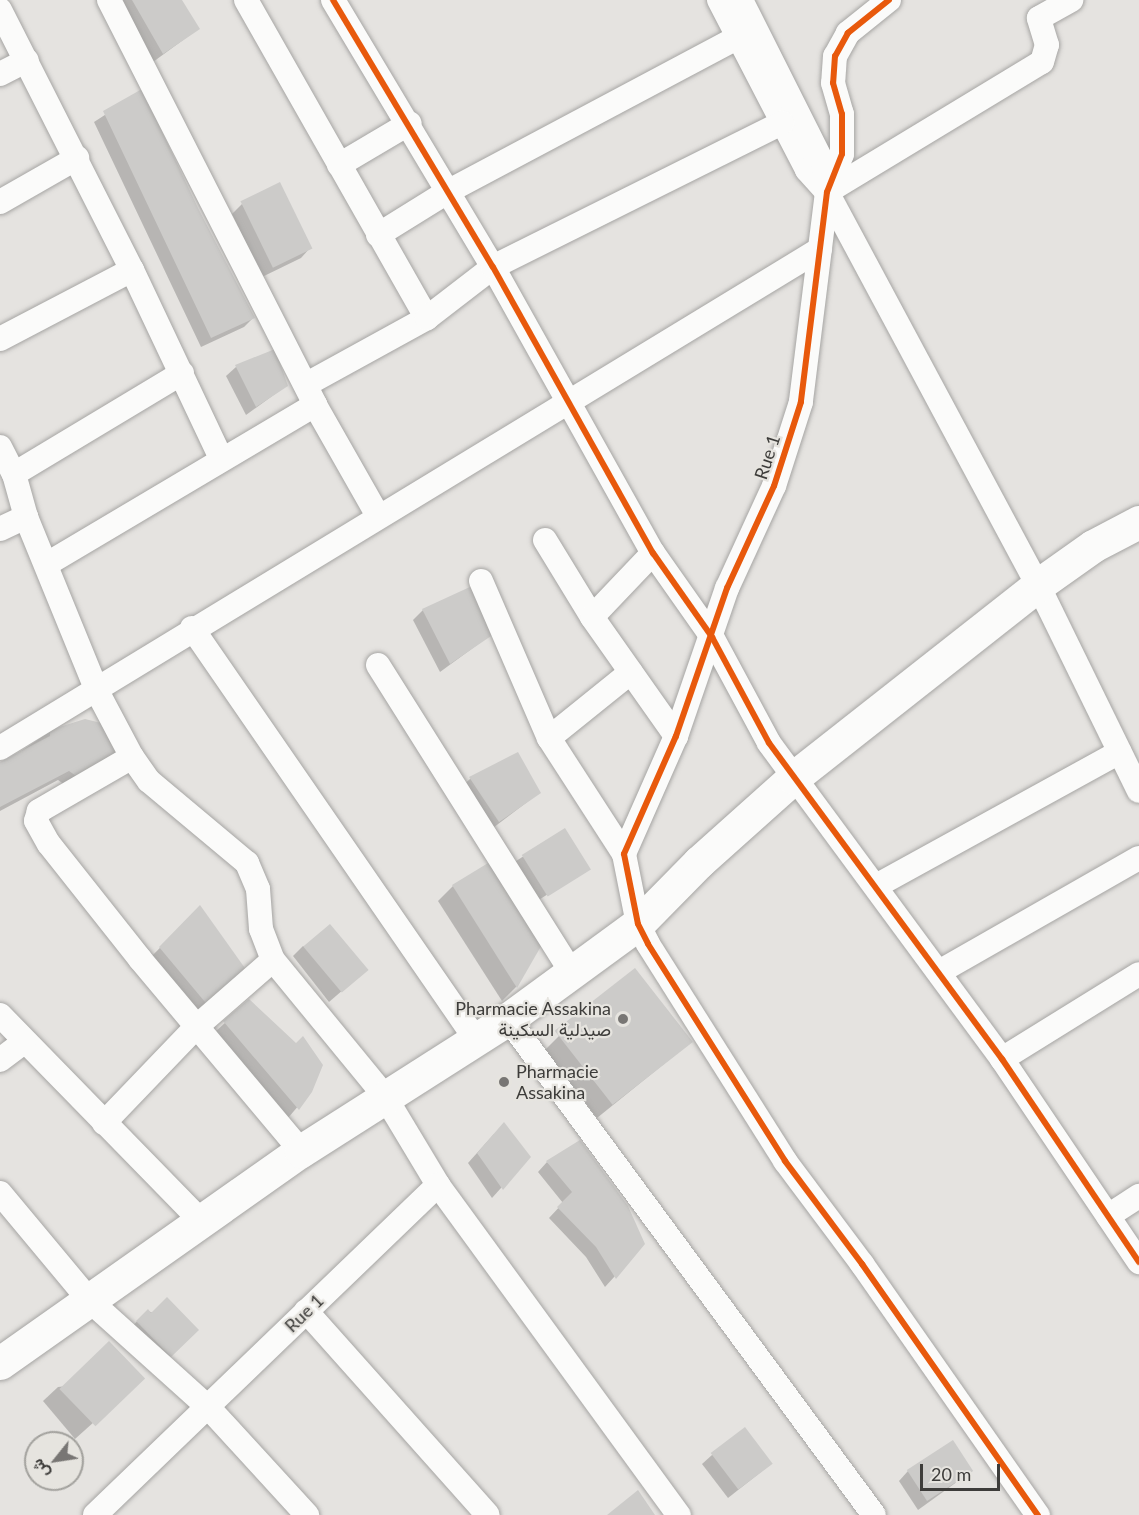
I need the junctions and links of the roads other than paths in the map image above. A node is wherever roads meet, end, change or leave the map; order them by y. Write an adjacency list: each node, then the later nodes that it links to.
1 (110, 0): 27 (street)
2 (246, 0): 16 (street)
3 (333, 0): 13 (street)
4 (719, 0): 10 (street)
5 (741, 0): 18 (street)
6 (1071, 0): 8 (street)
7 (889, 1): 18 (street, Rue 1)
8 (1038, 7): 18 (street)
9 (0, 10): 11 (street)
10 (739, 37): 14 (street); 17 (street)
11 (27, 60): 12 (street); 15 (street)
12 (0, 74)
13 (410, 123): 16 (street); 17 (street)
14 (782, 123): 18 (street); 22 (street)
15 (77, 158): 19 (street); 23 (street)
16 (339, 165): 20 (street)
17 (447, 192): 20 (street); 22 (street)
18 (827, 192): 21 (street, Rue 1); 40 (street)
19 (0, 202)
20 (378, 235): 24 (street)
21 (820, 249): 28 (street); 43 (street, Rue 1)
22 (494, 267): 24 (street); 28 (street)
23 (132, 270): 25 (street); 26 (street)
24 (427, 318): 27 (street)
25 (0, 339)
26 (182, 373): 30 (street); 31 (street)
27 (311, 395): 30 (street); 32 (street)
28 (568, 405): 32 (street); 37 (street)
29 (0, 447): 31 (street)
30 (221, 458): 38 (street)
31 (14, 474): 33 (street)
32 (378, 516): 42 (street)
33 (26, 517): 35 (street); 38 (street)
34 (1139, 522): 40 (street)
35 (0, 529)
36 (545, 540): 41 (street)
37 (652, 553): 41 (street); 43 (street)
38 (47, 564): 46 (street)
39 (481, 581): 48 (street)
40 (1038, 585): 50 (street); 52 (street)
41 (592, 617): 45 (street)
42 (192, 628): 46 (street); 65 (street)
43 (712, 637): 47 (street, Rue 1); 52 (street)
44 (378, 665): 59 (street)
45 (631, 672): 47 (street); 48 (street)
46 (97, 691): 49 (street); 51 (street)
47 (676, 736): 54 (street, Rue 1)
48 (549, 738): 54 (street)
49 (0, 748)
50 (1120, 752): 53 (street); 56 (street)
51 (132, 757): 58 (street); 64 (street)
52 (793, 778): 56 (street); 57 (street)
53 (1139, 791)
54 (624, 855): 57 (street)
55 (1139, 858): 60 (street)
56 (876, 886): 60 (street)
57 (638, 924): 59 (street); 87 (street)
58 (273, 960): 64 (street); 69 (street)
59 (570, 970): 63 (street)
60 (939, 972): 67 (street)
61 (1139, 974): 67 (street)
62 (0, 1016): 66 (street)
63 (508, 1018): 65 (street); 86 (street)
64 (195, 1028): 70 (street); 71 (street)
65 (475, 1038): 69 (street)
66 (24, 1042): 68 (street); 70 (street)
67 (1002, 1059): 75 (street)
68 (0, 1060)
69 (384, 1095): 71 (street); 72 (street)
70 (104, 1123): 76 (street)
71 (301, 1151): 76 (street)
72 (438, 1185): 79 (street, Rue 1); 85 (street)
73 (0, 1193): 78 (street)
74 (1139, 1196): 75 (street)
75 (1108, 1216): 77 (street)
76 (200, 1220): 78 (street)
77 (1139, 1262)
78 (89, 1300): 80 (street); 81 (street)
79 (306, 1311): 81 (street, Rue 1); 82 (street)
80 (0, 1363)
81 (208, 1407): 83 (street, Rue 1); 84 (street)
82 (480, 1512)
83 (95, 1515)
84 (308, 1515)
85 (679, 1515)
86 (874, 1515)
87 (1038, 1515)

